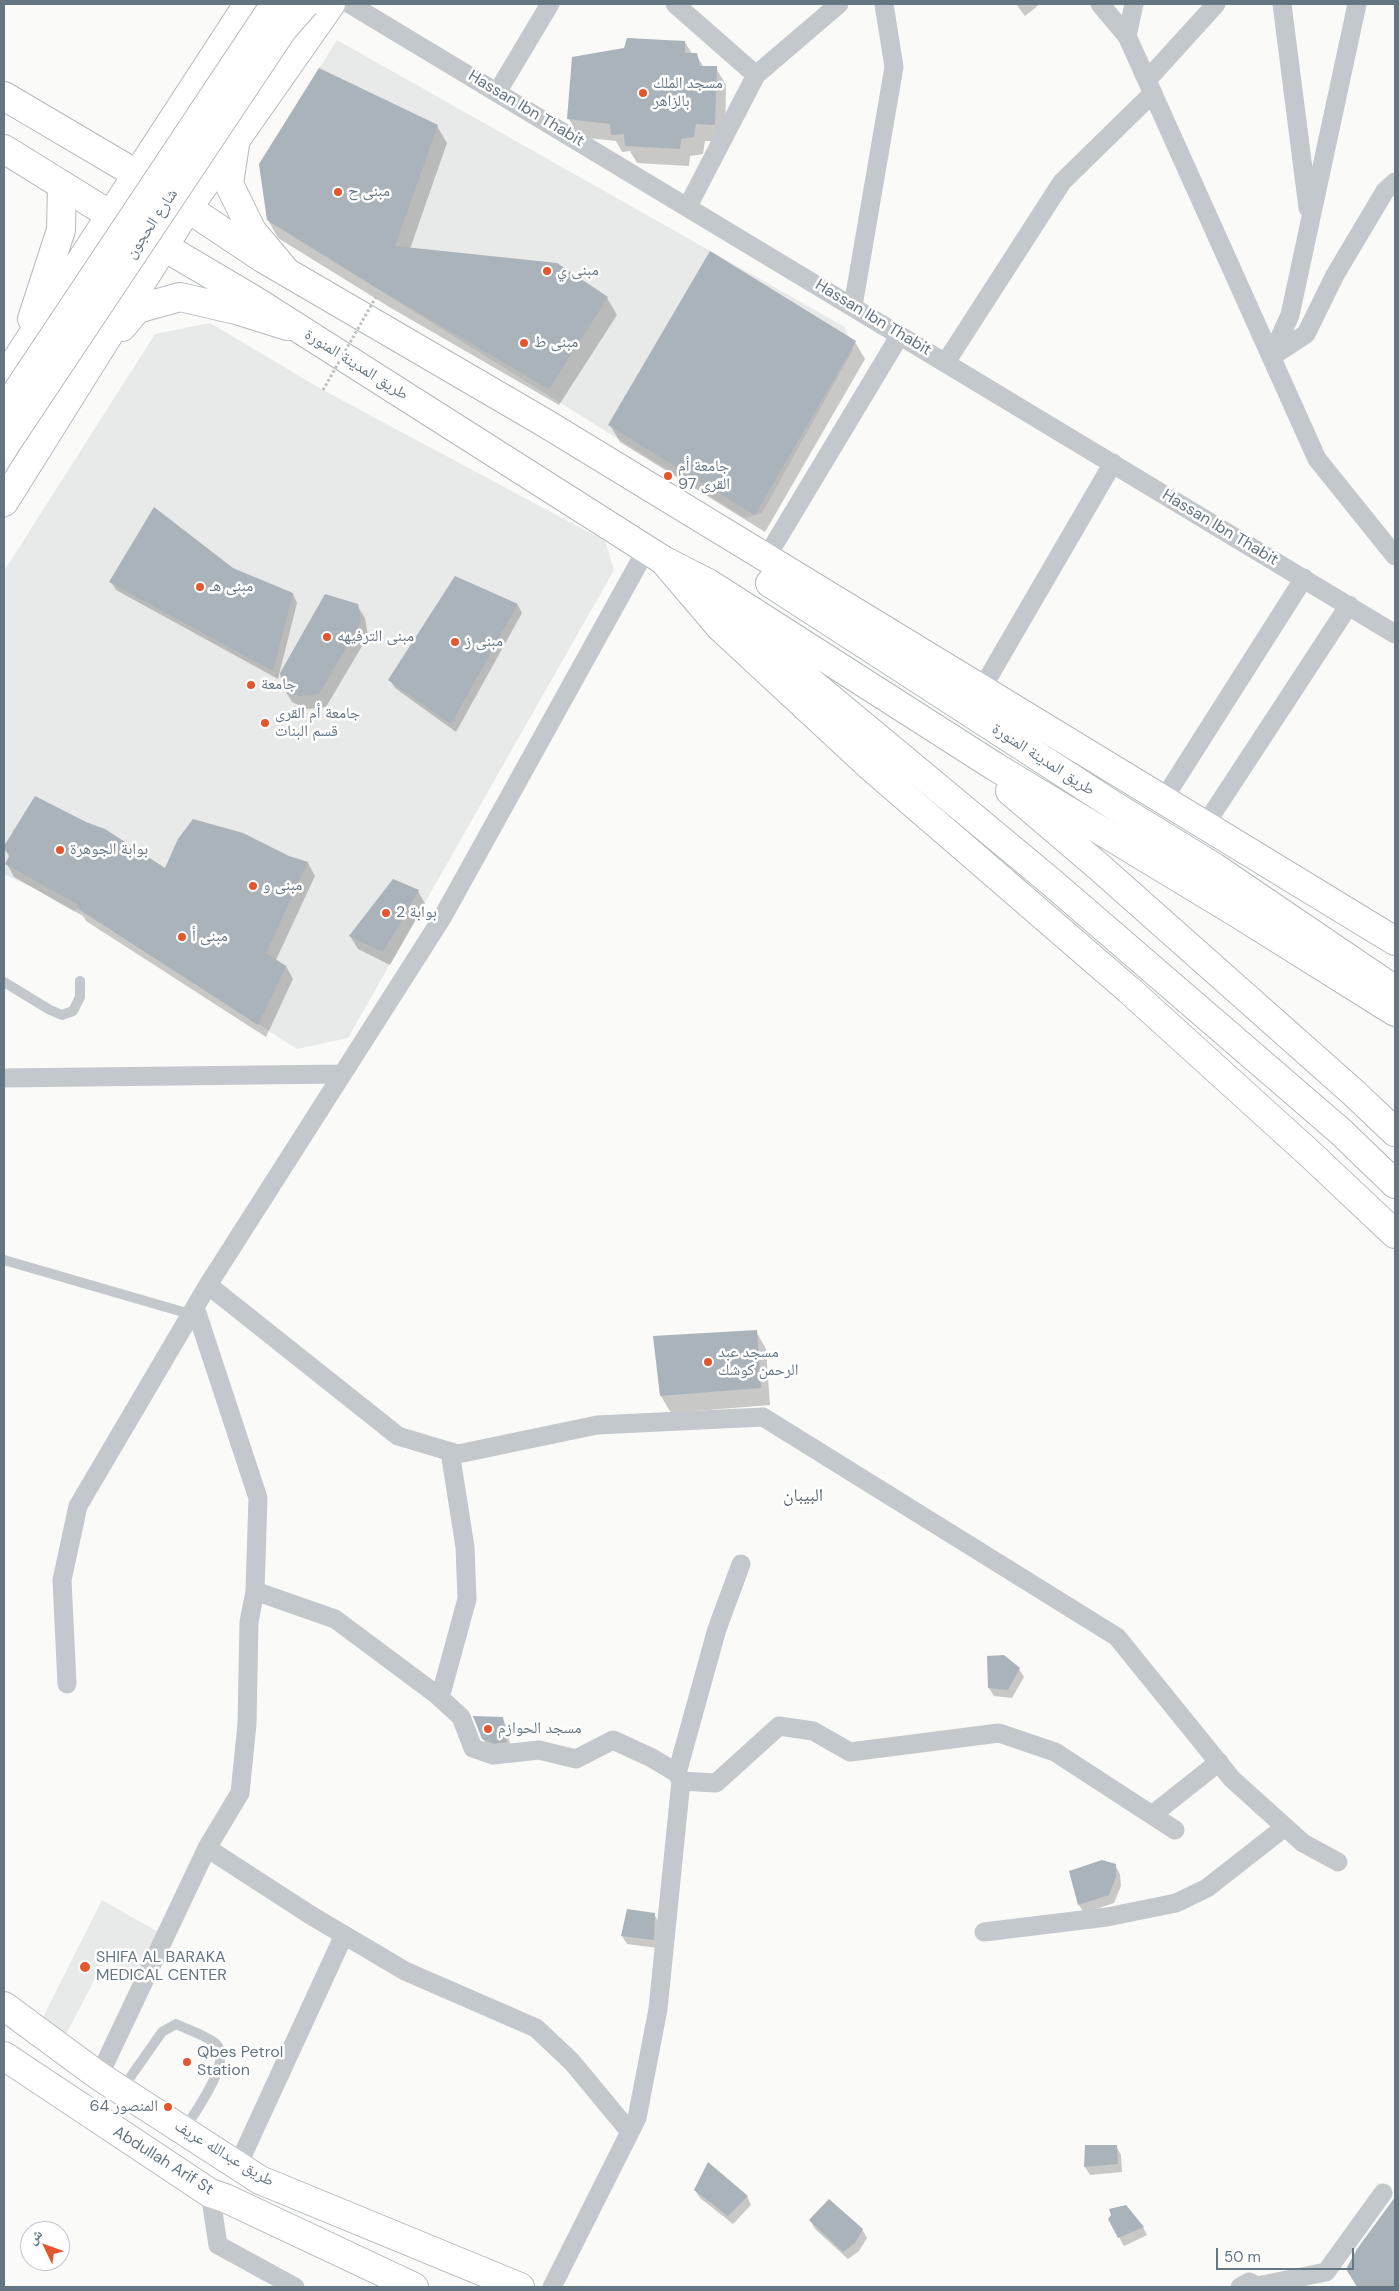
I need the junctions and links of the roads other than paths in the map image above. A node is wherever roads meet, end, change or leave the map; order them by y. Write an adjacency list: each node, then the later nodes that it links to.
1 (248, 4): 22 (main road)
2 (274, 4): 39 (main road, شارع الحجون, bridge)
3 (305, 4): 40 (main road, شارع الحجون, bridge)
4 (331, 4): 20 (main road)
5 (350, 4): 18 (street, Hassan Ibn Thabit)
6 (550, 4): 18 (street)
7 (675, 4): 16 (street)
8 (839, 4): 16 (street)
9 (884, 4): 31 (street)
10 (1100, 4): 15 (street)
11 (1134, 4): 15 (street)
12 (1216, 4): 17 (street)
13 (1282, 4): 28 (street)
14 (1357, 4): 28 (street)
15 (1127, 36): 17 (street)
16 (756, 75): 25 (street)
17 (1150, 87): 35 (street); 36 (street)
18 (498, 92): 25 (street, Hassan Ibn Thabit)
19 (4, 96): 22 (main road, طريق المدينة المنورة)
20 (236, 138): 26 (main road); 30 (main road)
21 (4, 149): 24 (main road, طريق المدينة المنورة)
22 (138, 175): 26 (main road, طريق المدينة المنورة); 27 (main road)
23 (1395, 182): 35 (street)
24 (62, 185): 27 (main road, طريق المدينة المنورة); 34 (main road)
25 (688, 206): 31 (street, Hassan Ibn Thabit)
26 (188, 208): 29 (main road); 30 (main road, طريق المدينة المنورة)
27 (112, 216): 29 (main road, طريق المدينة المنورة); 34 (main road)
28 (1310, 221): 35 (street)
29 (164, 247): 32 (main road, طريق المدينة المنورة); 37 (main road)
30 (286, 272): 43 (main road, طريق المدينة المنورة)
31 (853, 306): 33 (street, Hassan Ibn Thabit)
32 (300, 330): 37 (main road); 44 (main road, طريق المدينة المنورة)
33 (900, 335): 36 (street, Hassan Ibn Thabit); 46 (street)
34 (21, 354): 38 (main road)
35 (1271, 357): 45 (street)
36 (946, 362): 41 (street, Hassan Ibn Thabit)
37 (88, 366): 42 (main road)
38 (4, 379)
39 (4, 411)
40 (4, 447)
41 (1113, 463): 47 (street, Hassan Ibn Thabit); 51 (street)
42 (4, 502)
43 (701, 518): 46 (main road, طريق المدينة المنورة); 57 (main road, طريق المدينة المنورة)
44 (654, 555): 48 (main road, طريق المدينة المنورة); 59 (street); 63 (main road)
45 (1395, 556)
46 (766, 558): 51 (main road, طريق المدينة المنورة)
47 (1304, 578): 49 (street, Hassan Ibn Thabit); 52 (street)
48 (708, 583): 58 (main road); 61 (main road); 62 (main road)
49 (1349, 605): 50 (street, Hassan Ibn Thabit); 53 (street)
50 (1395, 634)
51 (981, 690): 52 (main road, طريق المدينة المنورة)
52 (1163, 800): 53 (main road, طريق المدينة المنورة)
53 (1205, 826): 54 (main road, طريق المدينة المنورة)
54 (1393, 936)
55 (80, 981): 56 (lane)
56 (4, 982)
57 (1395, 990)
58 (1395, 1012)
59 (342, 1074): 60 (street); 65 (street)
60 (4, 1078)
61 (1395, 1132)
62 (1395, 1184)
63 (1395, 1234)
64 (4, 1260): 66 (lane)
65 (208, 1285): 66 (street); 67 (street)
66 (193, 1311): 69 (street); 70 (street)
67 (450, 1452): 71 (street); 72 (street)
68 (741, 1564): 73 (street)
69 (255, 1591): 71 (street); 77 (street)
70 (68, 1684)
71 (440, 1698): 73 (street)
72 (1218, 1762): 74 (street); 75 (street)
73 (679, 1777): 74 (street); 86 (street)
74 (1152, 1815): 76 (street)
75 (1286, 1827): 78 (street); 79 (street)
76 (1175, 1830)
77 (207, 1848): 80 (street); 83 (street)
78 (1338, 1862)
79 (984, 1932)
80 (344, 1935): 86 (street); 87 (street)
81 (4, 2006): 83 (main road, طريق عبدالله عريف)
82 (4, 2056): 89 (main road, Abdullah Arif St)
83 (99, 2076): 84 (main road, طريق عبدالله عريف)
84 (122, 2090): 85 (main road, طريق عبدالله عريف); 85 (lane)
85 (184, 2130): 87 (main road, طريق عبدالله عريف)
86 (630, 2132): 93 (street)
87 (238, 2165): 92 (main road, طريق عبدالله عريف)
88 (1383, 2193): 94 (street)
89 (210, 2194): 90 (street); 91 (main road, Abdullah Arif St)
90 (295, 2287)
91 (414, 2287)
92 (520, 2287)
93 (552, 2287)
94 (1252, 2287)

